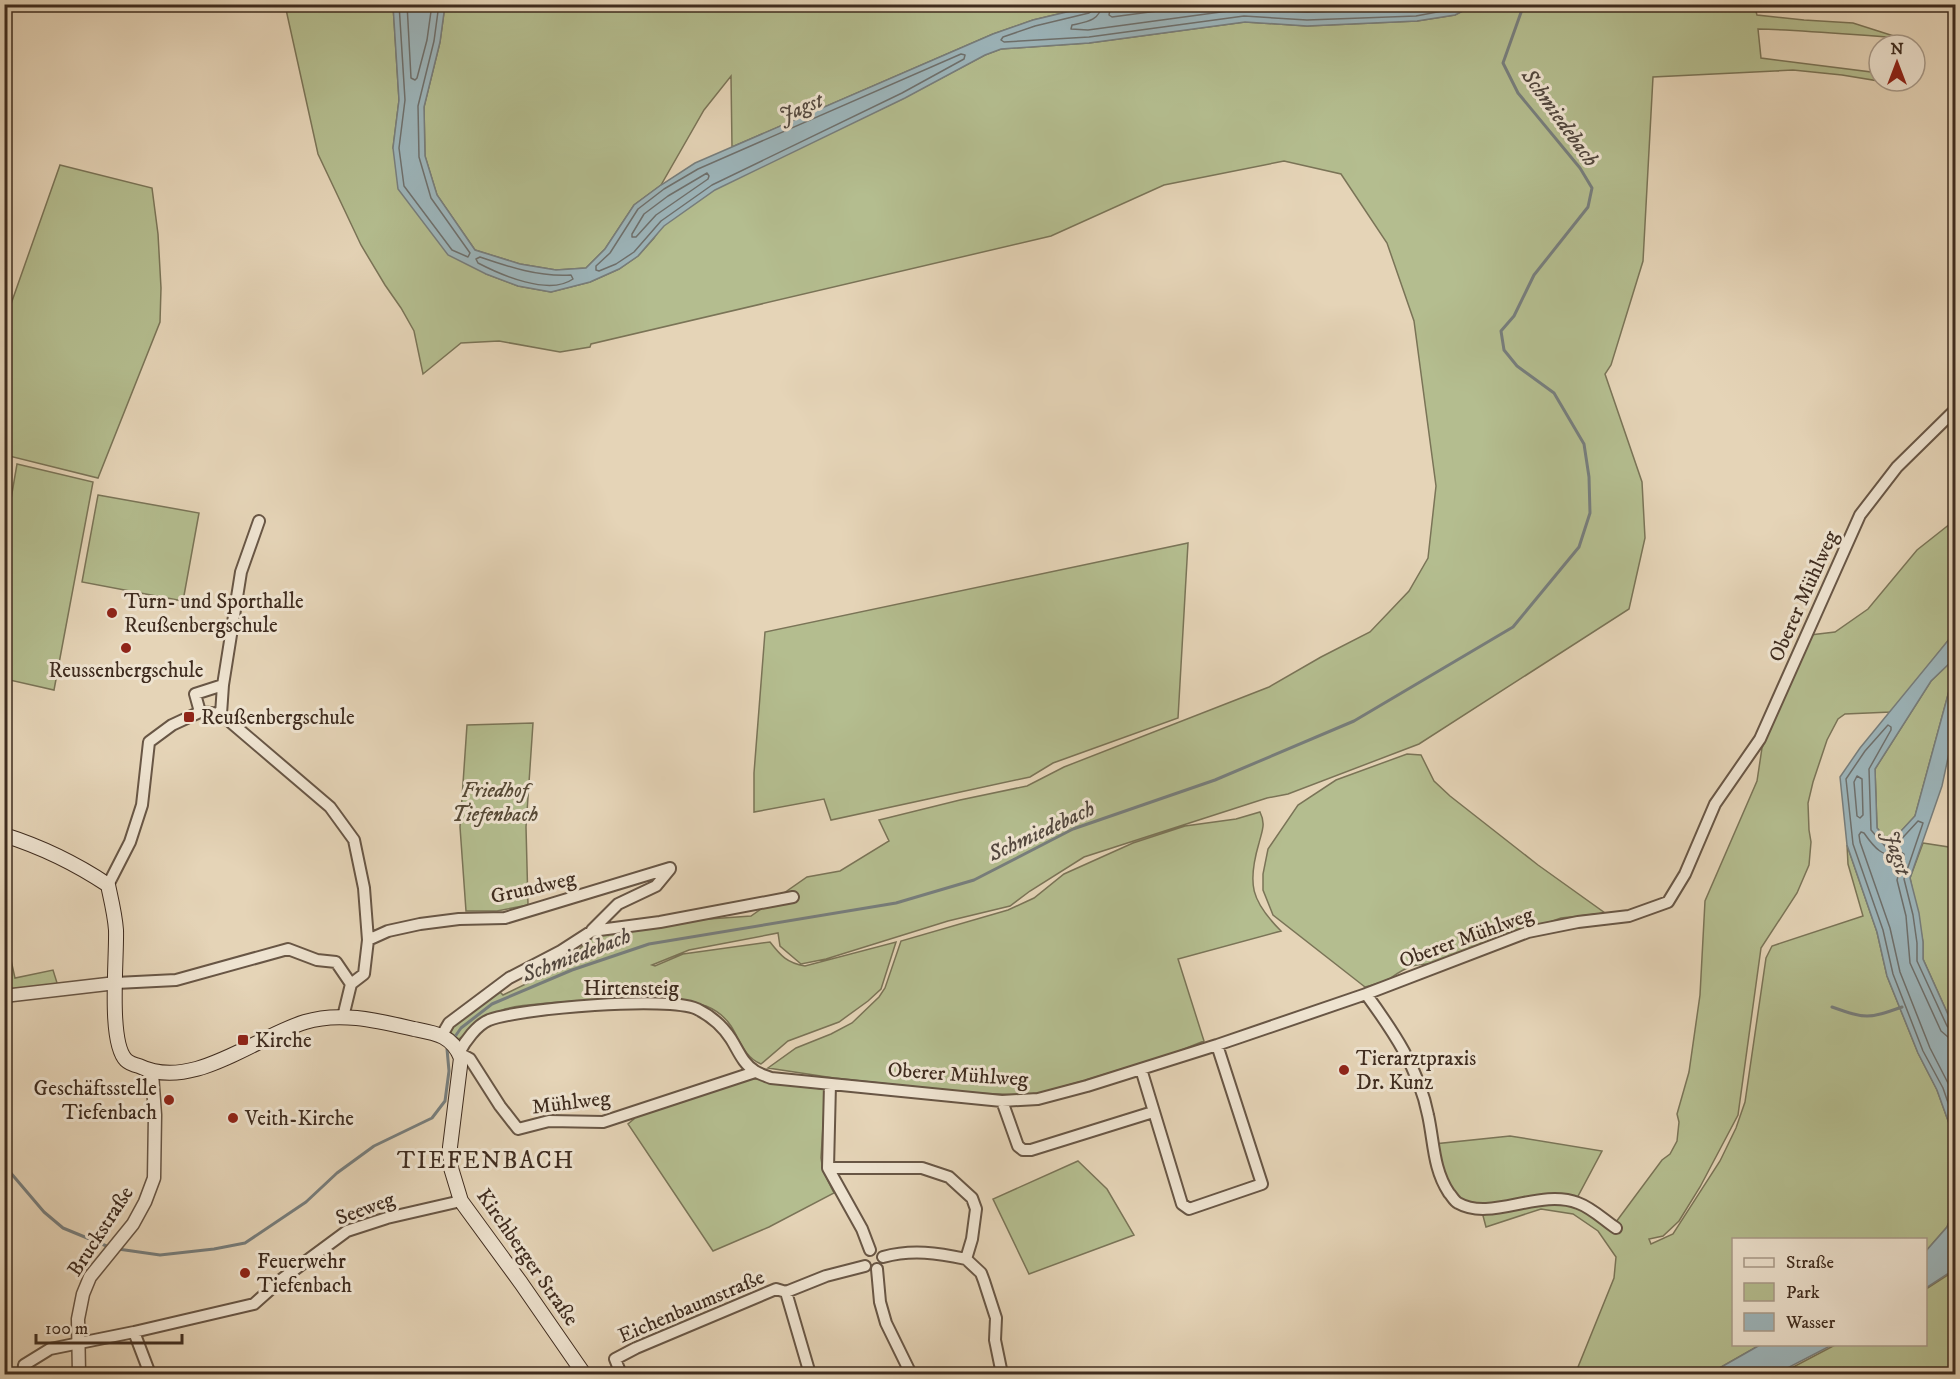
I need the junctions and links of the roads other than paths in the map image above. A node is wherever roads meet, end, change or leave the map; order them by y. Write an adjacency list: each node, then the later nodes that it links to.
1 (1956, 409): 13 (street, Oberer Mühlweg)
2 (259, 521): 3 (street)
3 (223, 685): 4 (street); 5 (street)
4 (200, 712): 5 (street); 7 (street)
5 (221, 714): 10 (street)
6 (4, 835): 7 (main road)
7 (108, 885): 11 (main road)
8 (792, 897): 9 (street)
9 (592, 931): 10 (street, Grundweg); 16 (street)
10 (368, 940): 12 (street)
11 (116, 983): 12 (street); 14 (street); 20 (main road)
12 (351, 984): 15 (street)
13 (1366, 994): 17 (street, Oberer Mühlweg); 26 (street)
14 (4, 996)
15 (343, 1017): 16 (main road); 20 (main road)
16 (450, 1043): 19 (street, Hirtensteig); 19 (street, Mühlweg); 25 (main road, Kirchberger Straße)
17 (1217, 1045): 18 (street, Oberer Mühlweg); 23 (street)
18 (1141, 1069): 22 (street, Oberer Mühlweg); 23 (street)
19 (755, 1072): 21 (street, Oberer Mühlweg)
20 (152, 1073): 34 (street, Bruckstraße)
21 (830, 1083): 22 (street, Oberer Mühlweg); 24 (street)
22 (1002, 1101): 23 (street)
23 (1153, 1112)
24 (828, 1168): 27 (street); 29 (street)
25 (461, 1201): 33 (street, Seeweg); 38 (main road, Kirchberger Straße)
26 (1616, 1228)
27 (870, 1250): 28 (street); 30 (street)
28 (883, 1257): 29 (street); 31 (street)
29 (966, 1259): 42 (street)
30 (866, 1266): 31 (street, Eichenbaumstraße); 32 (street, Eichenbaumstraße)
31 (877, 1269): 41 (street)
32 (786, 1292): 39 (street, Eichenbaumstraße); 40 (street)
33 (134, 1332): 34 (street, Seeweg); 37 (street)
34 (78, 1342): 35 (street, Seeweg); 36 (street, Bruckstraße)
35 (23, 1370)
36 (79, 1374)
37 (150, 1374)
38 (584, 1374)
39 (621, 1374)
40 (810, 1374)
41 (911, 1374)
42 (1002, 1374)

